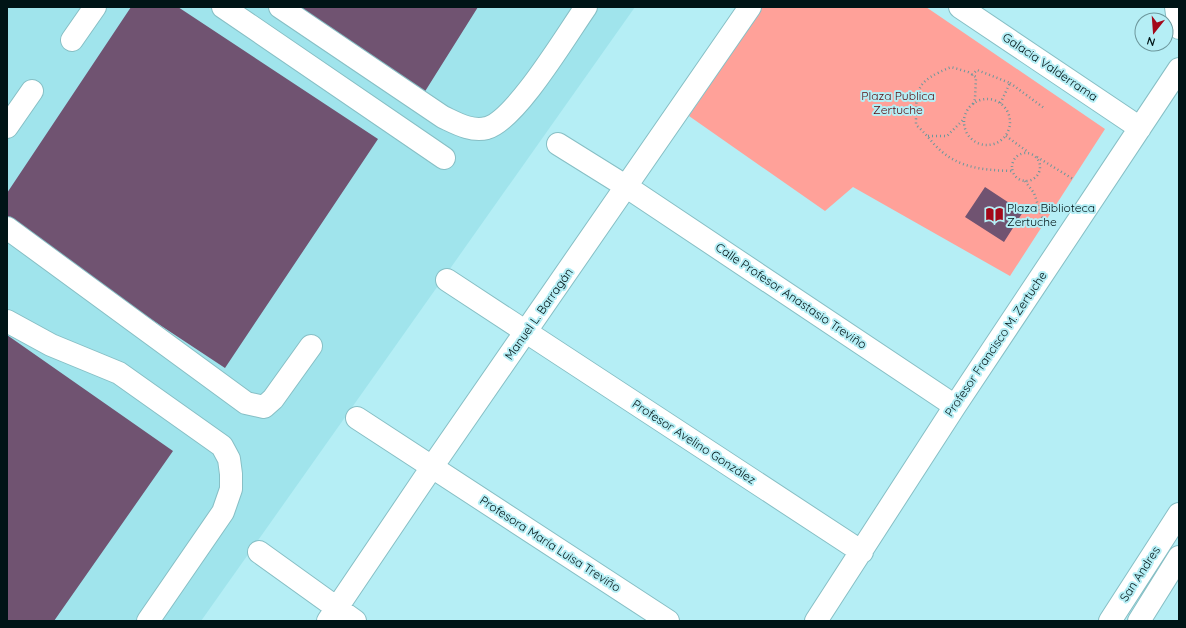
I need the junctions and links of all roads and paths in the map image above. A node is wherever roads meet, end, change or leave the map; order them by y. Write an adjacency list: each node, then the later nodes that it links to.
1 (96, 7): 9 (street)
2 (223, 7): 25 (street)
3 (280, 7): 4 (street)
4 (586, 7)
5 (750, 7): 29 (street, Manuel L. Barragán)
6 (960, 7): 19 (street, Galacia Valderrama)
7 (1176, 7): 8 (street)
8 (1179, 28)
9 (72, 40)
10 (1179, 69): 19 (street, Profesor Francisco M. Zertuche)
11 (972, 75): 12 (path); 14 (path); 20 (path)
12 (1010, 82): 15 (path); 16 (path)
13 (32, 91): 18 (street)
14 (973, 104): 15 (path); 17 (path)
15 (1000, 104): 21 (path)
16 (1044, 108)
17 (964, 120): 20 (path); 21 (path)
18 (7, 127)
19 (1140, 128): 36 (street, Profesor Francisco M. Zertuche)
20 (928, 136): 26 (path)
21 (1006, 136): 23 (path)
22 (558, 144): 29 (street, Calle Profesor Anastasio Treviño)
23 (1030, 153): 24 (path); 26 (path)
24 (1035, 156): 27 (path); 28 (path)
25 (444, 158)
26 (1012, 171): 28 (path)
27 (1073, 179)
28 (1025, 181): 30 (path)
29 (627, 187): 34 (street, Manuel L. Barragán); 36 (street, Calle Profesor Anastasio Treviño)
30 (1044, 223)
31 (7, 228): 35 (street)
32 (448, 280): 34 (street, Profesor Avelino González)
33 (7, 321): 44 (street)
34 (527, 332): 38 (street, Manuel L. Barragán); 41 (street, Profesor Avelino González)
35 (311, 346)
36 (955, 406): 41 (street, Profesor Francisco M. Zertuche)
37 (357, 418): 38 (street, Profesora María Luisa Treviño)
38 (432, 467): 43 (street, Manuel L. Barragán); 46 (street, Profesora María Luisa Treviño)
39 (1176, 524): 48 (street, San Andres)
40 (259, 552): 43 (street)
41 (862, 552): 47 (street, Profesor Francisco M. Zertuche)
42 (1179, 557): 49 (street)
43 (332, 615): 45 (street)
44 (148, 621)
45 (355, 621)
46 (668, 621)
47 (816, 621)
48 (1110, 621)
49 (1139, 621)

